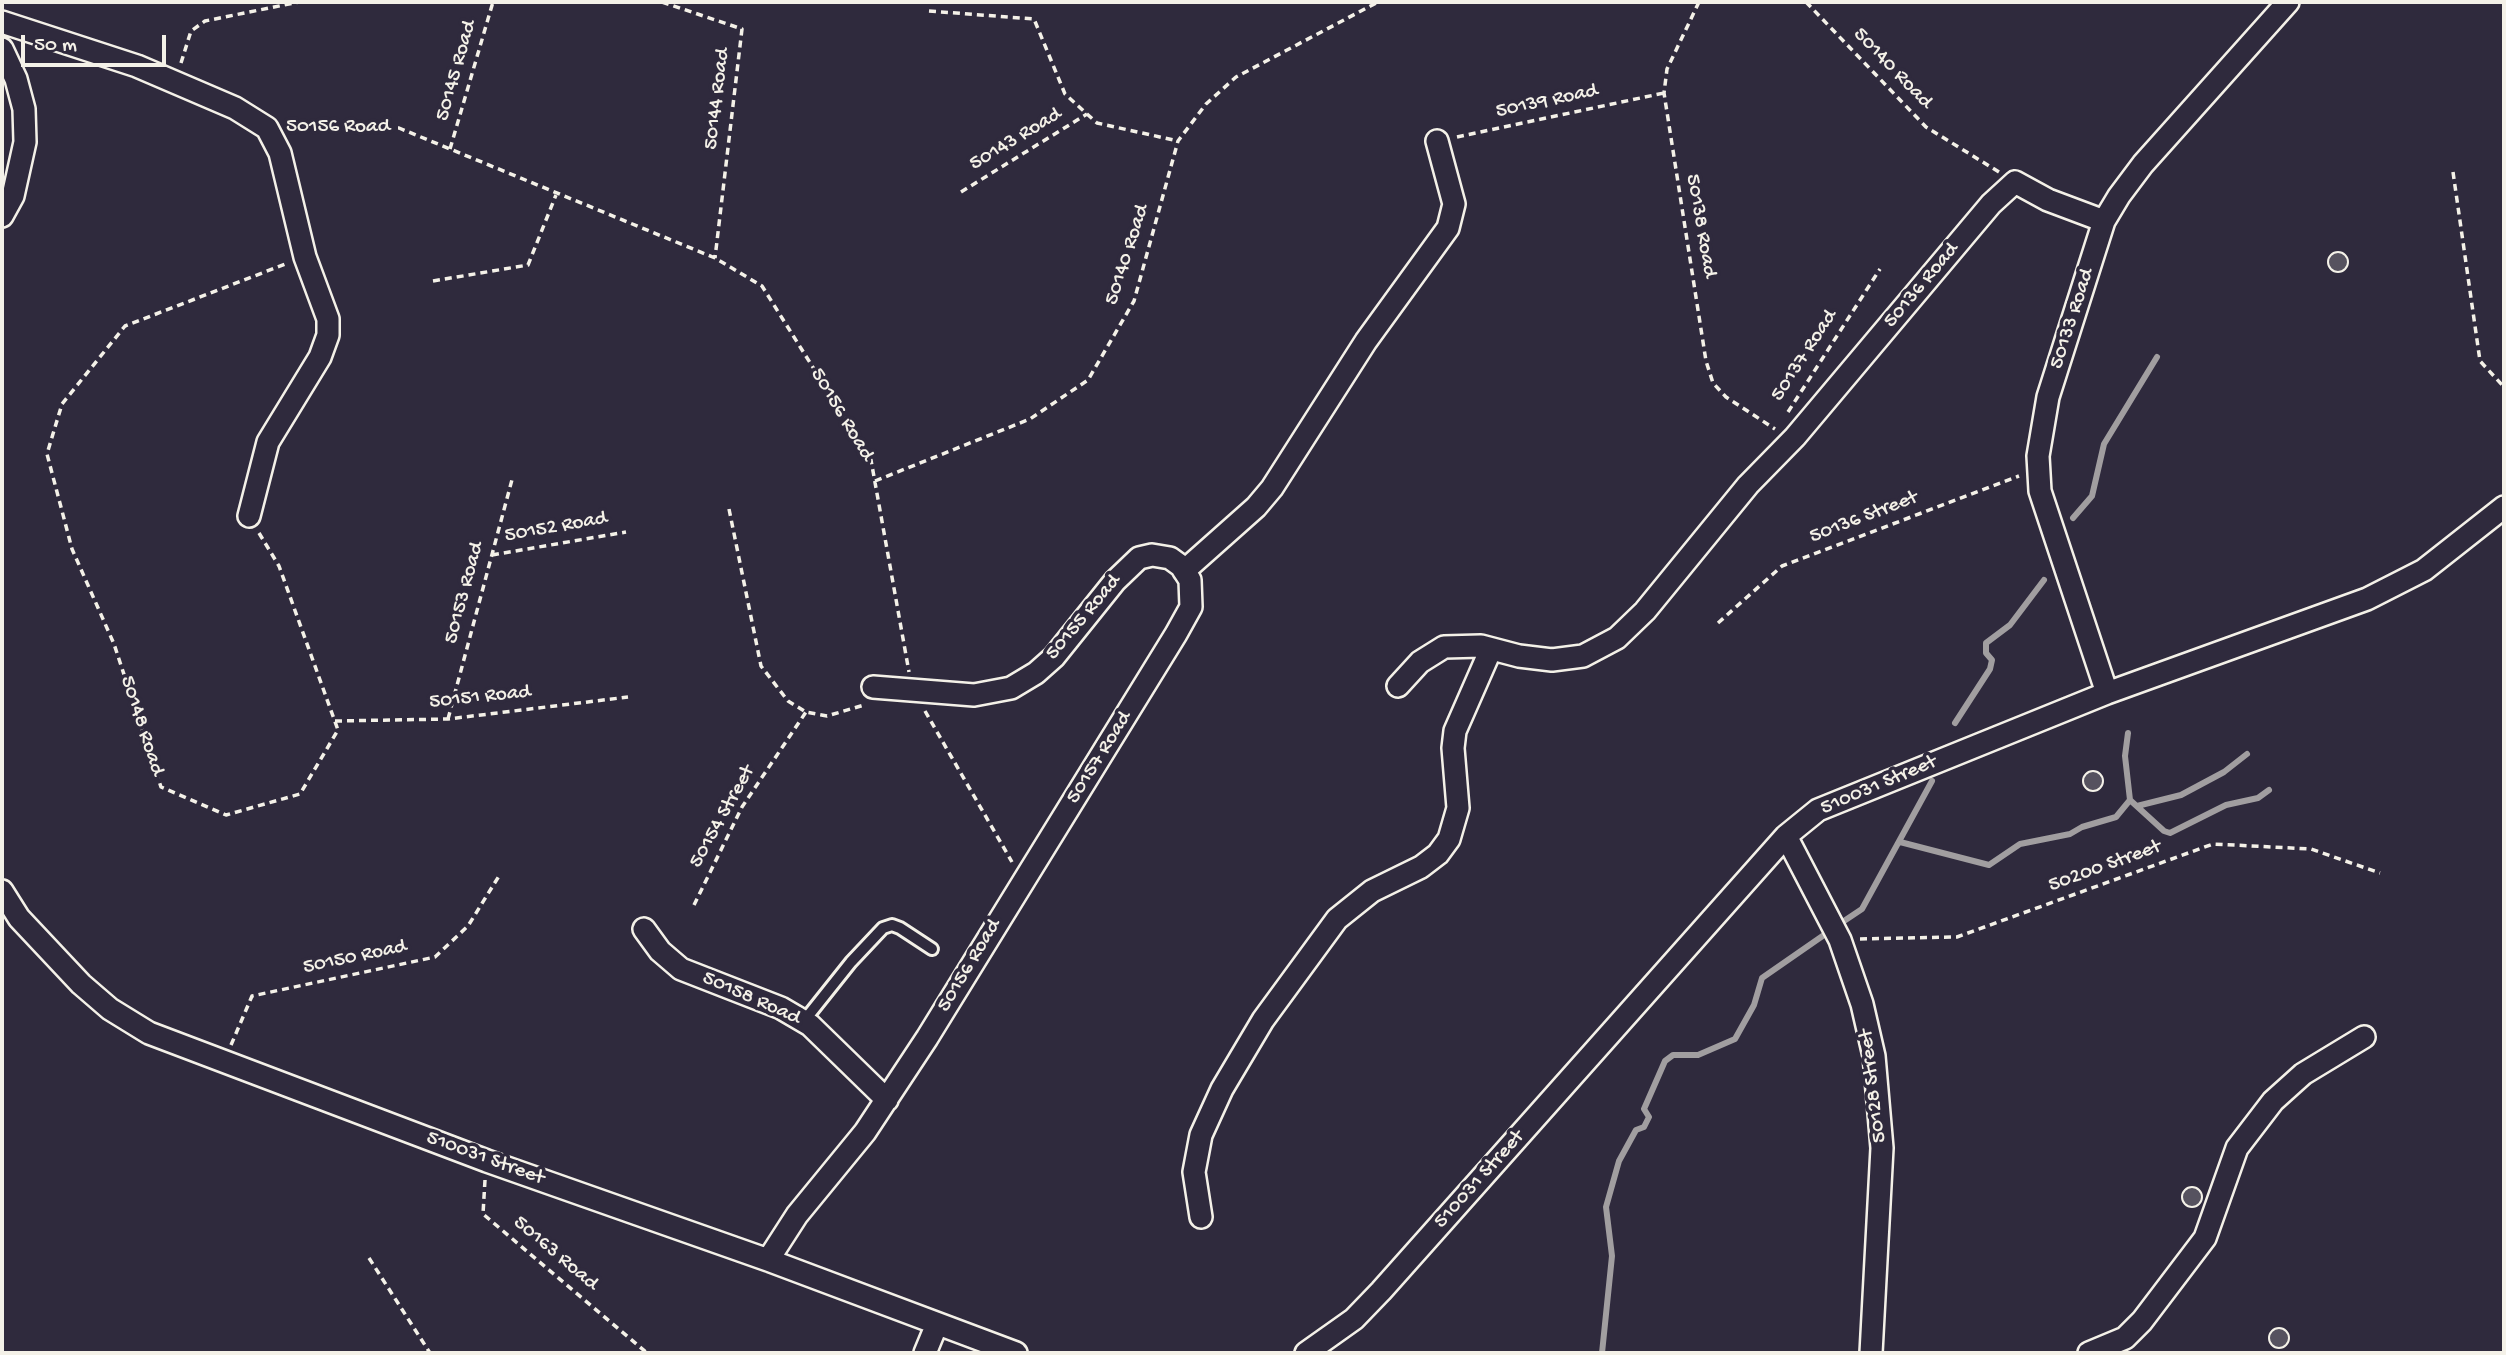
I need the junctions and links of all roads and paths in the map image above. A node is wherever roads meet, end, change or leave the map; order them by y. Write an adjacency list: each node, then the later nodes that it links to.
1 (299, 2): 11 (path)
2 (493, 2): 17 (path, 50145 Road)
3 (662, 2): 25 (path, 50144 Road)
4 (1378, 2): 15 (path, 50140 Road)
5 (1699, 2): 12 (path, 50138 Road)
6 (1806, 2): 19 (path, 50140 Road)
7 (2288, 2): 23 (street, 50133 Road)
8 (929, 11): 13 (path)
9 (2, 22): 11 (street, 50156 Road)
10 (2, 49): 22 (street)
11 (175, 82): 14 (street, 50156 Road)
12 (1664, 93): 16 (path, 50139 Road); 30 (path, 50138 Road)
13 (1087, 114): 15 (path); 20 (path, 50143 Road)
14 (267, 128): 17 (path, 50156 Road); 24 (street)
15 (1178, 141): 34 (path, 50140 Road)
16 (1437, 141): 40 (street)
17 (450, 149): 21 (path, 50156 Road)
18 (2454, 172): 28 (path)
19 (2015, 182): 23 (street); 31 (street, 50136 Road)
20 (961, 192)
21 (556, 195): 25 (path, 50156 Road); 27 (path)
22 (2, 216)
23 (2104, 221): 32 (street, 50133 Road)
24 (305, 257): 37 (street); 50 (path, 50148 Road)
25 (715, 258): 34 (path, 50156 Road)
26 (1880, 269): 29 (path, 50137 Road)
27 (433, 281)
28 (2504, 387)
29 (1784, 418)
30 (1777, 429): 31 (path, 50137 Road)
31 (1766, 466): 42 (street, 50136 Road)
32 (2038, 469): 41 (path, 50136 Street); 45 (street, 50133 Road)
33 (513, 476): 39 (path, 50153 Road)
34 (874, 481): 44 (path, 50156 Road)
35 (2504, 507): 45 (street, 510031 Street)
36 (729, 509): 48 (path)
37 (249, 516): 50 (path)
38 (626, 532): 39 (path, 50152 Road)
39 (492, 555): 49 (path, 50153 Road)
40 (1184, 571): 44 (street, 50155 Road); 54 (street, 50157 Road)
41 (1718, 623)
42 (1491, 649): 43 (street, 50136 Road); 65 (street)
43 (1398, 686)
44 (913, 691): 46 (street, 50155 Road); 54 (path, 50156 Road)
45 (2107, 693): 51 (street, 510031 Street)
46 (875, 694): 48 (path)
47 (628, 697): 49 (path, 50151 Road)
48 (806, 712): 56 (path, 50154 Street)
49 (448, 719): 50 (path, 50151 Road)
50 (335, 721)
51 (1786, 836): 58 (street, 50128 Street); 73 (street, 510031 Street)
52 (2380, 873): 58 (path, 50200 Street)
53 (499, 876): 62 (path, 50150 Road)
54 (1023, 881): 63 (street, 50156 Road)
55 (2, 891): 62 (street, 510031 Street)
56 (694, 905)
57 (644, 929): 60 (street, 50158 Road)
58 (1840, 940): 74 (street, 50128 Street)
59 (932, 949): 60 (lane)
60 (804, 1021): 63 (street, 50158 Road)
61 (2364, 1037): 75 (street)
62 (223, 1063): 64 (street, 510031 Street)
63 (887, 1100): 67 (street, 50156 Road)
64 (487, 1161): 67 (street, 510031 Street); 70 (path, 50163 Road)
65 (1201, 1217)
66 (369, 1258): 69 (path)
67 (768, 1260): 68 (street, 510031 Street)
68 (937, 1324): 71 (street); 72 (street, 510031 Street)
69 (429, 1353)
70 (647, 1353)
71 (925, 1353)
72 (1016, 1353)
73 (1306, 1353)
74 (1871, 1353)
75 (2089, 1353)

